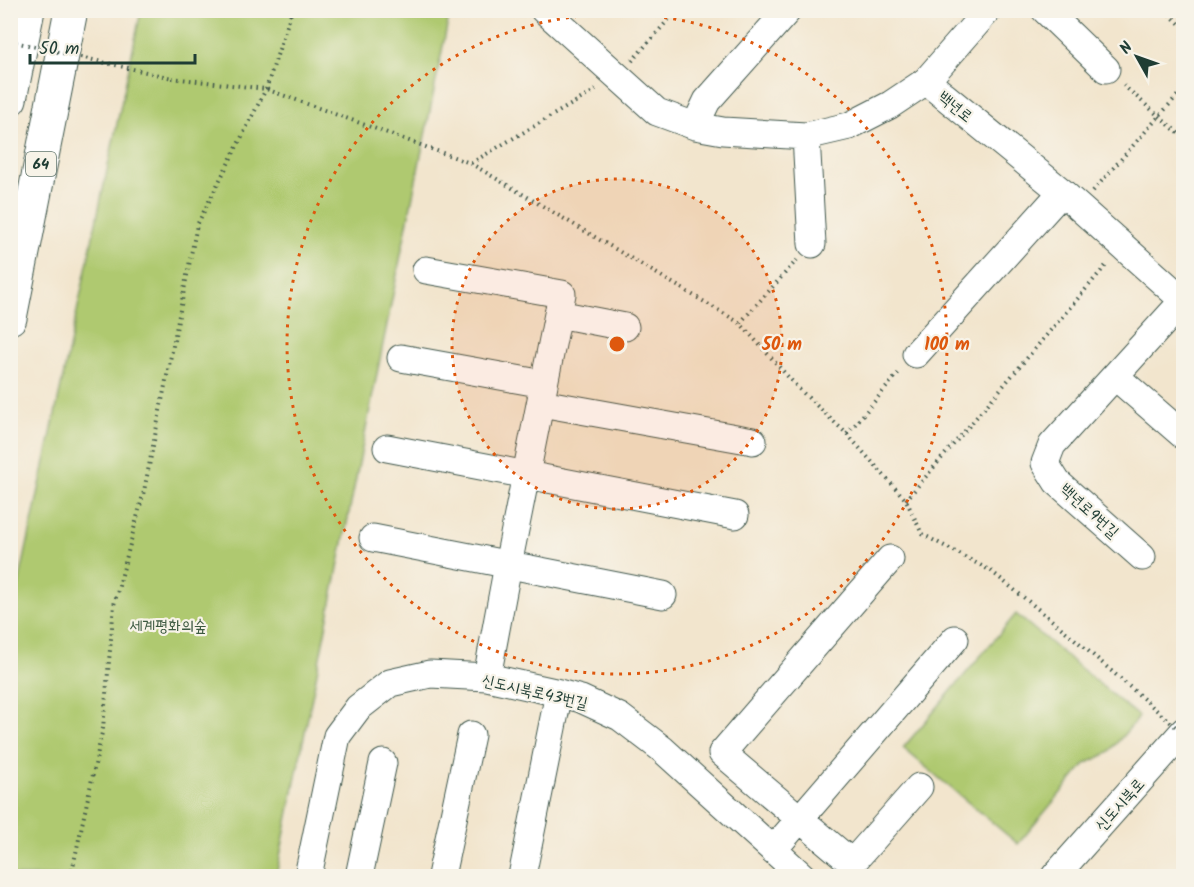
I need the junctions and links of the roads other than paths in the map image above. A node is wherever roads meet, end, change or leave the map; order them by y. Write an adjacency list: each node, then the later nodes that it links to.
1 (28, 10): 9 (highway)
2 (71, 10): 17 (highway, 64)
3 (788, 10): 10 (street)
4 (988, 10): 8 (street)
5 (1045, 10): 7 (street)
6 (556, 15): 10 (street, 백년로)
7 (1106, 69)
8 (926, 81): 11 (street, 백년로); 12 (street, 백년로)
9 (10, 99)
10 (695, 126): 11 (street, 백년로)
11 (806, 136): 13 (street)
12 (1070, 200): 15 (street, 백년로); 19 (street)
13 (812, 243)
14 (426, 270): 16 (street)
15 (1183, 300): 21 (street, 백년로9번길)
16 (558, 314): 18 (street); 22 (street)
17 (10, 318)
18 (625, 327)
19 (916, 354)
20 (401, 358): 22 (street)
21 (1116, 377): 23 (street); 29 (street, 백년로9번길)
22 (542, 393): 24 (street); 26 (street)
23 (1184, 436)
24 (753, 441)
25 (387, 448): 26 (street)
26 (526, 474): 27 (street); 31 (street)
27 (735, 515)
28 (373, 538): 31 (street)
29 (1142, 557)
30 (890, 559): 40 (street)
31 (508, 565): 32 (street); 34 (street)
32 (663, 595)
33 (956, 639): 40 (street)
34 (488, 677): 35 (street, 신도시북로43번길); 42 (street, 신도시북로43번길)
35 (559, 693): 41 (street, 신도시북로43번길); 45 (street)
36 (1184, 732): 47 (street, 신도시북로)
37 (471, 735): 44 (street)
38 (383, 763): 43 (street)
39 (919, 787): 40 (street)
40 (800, 819): 41 (street)
41 (773, 850): 46 (street, 신도시북로43번길)
42 (308, 876)
43 (358, 876)
44 (441, 876)
45 (522, 876)
46 (799, 876)
47 (1055, 876)

